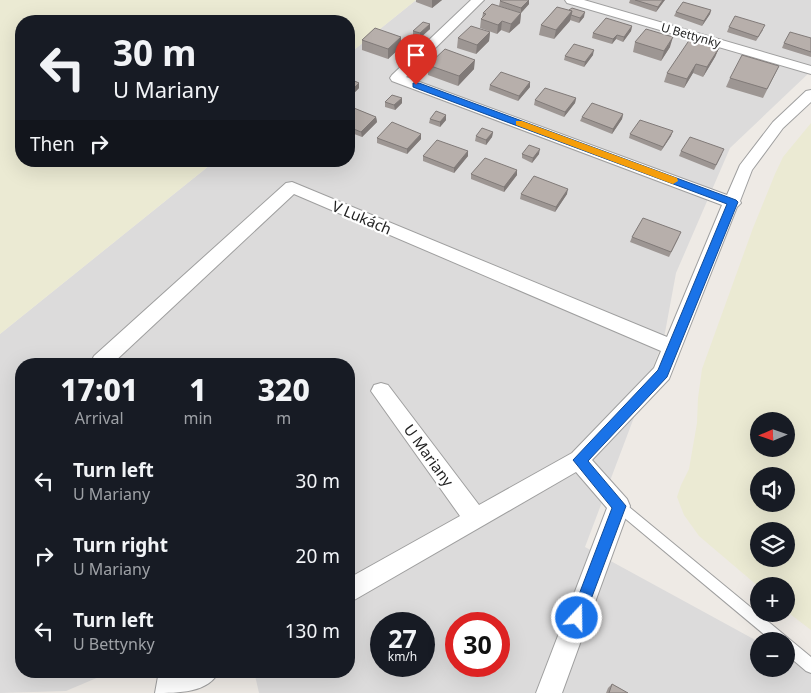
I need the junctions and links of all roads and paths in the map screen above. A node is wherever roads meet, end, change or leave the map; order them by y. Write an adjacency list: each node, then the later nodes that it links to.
1 (478, 0): 5 (street)
2 (572, 0): 3 (street, U Bettynky)
3 (811, 70)
4 (811, 94): 5 (street)
5 (733, 202): 6 (street)
6 (673, 348): 7 (street, V Lukách); 9 (street)
7 (105, 358)
8 (382, 391): 11 (street, U Mariany)
9 (580, 460): 10 (street); 11 (street)
10 (619, 506): 13 (lane); 19 (street)
11 (476, 519): 12 (street)
12 (355, 588)
13 (771, 632)
14 (795, 653): 15 (lane)
15 (811, 666)
16 (170, 678): 18 (street)
17 (195, 678): 18 (street)
18 (168, 693)
19 (549, 693)

